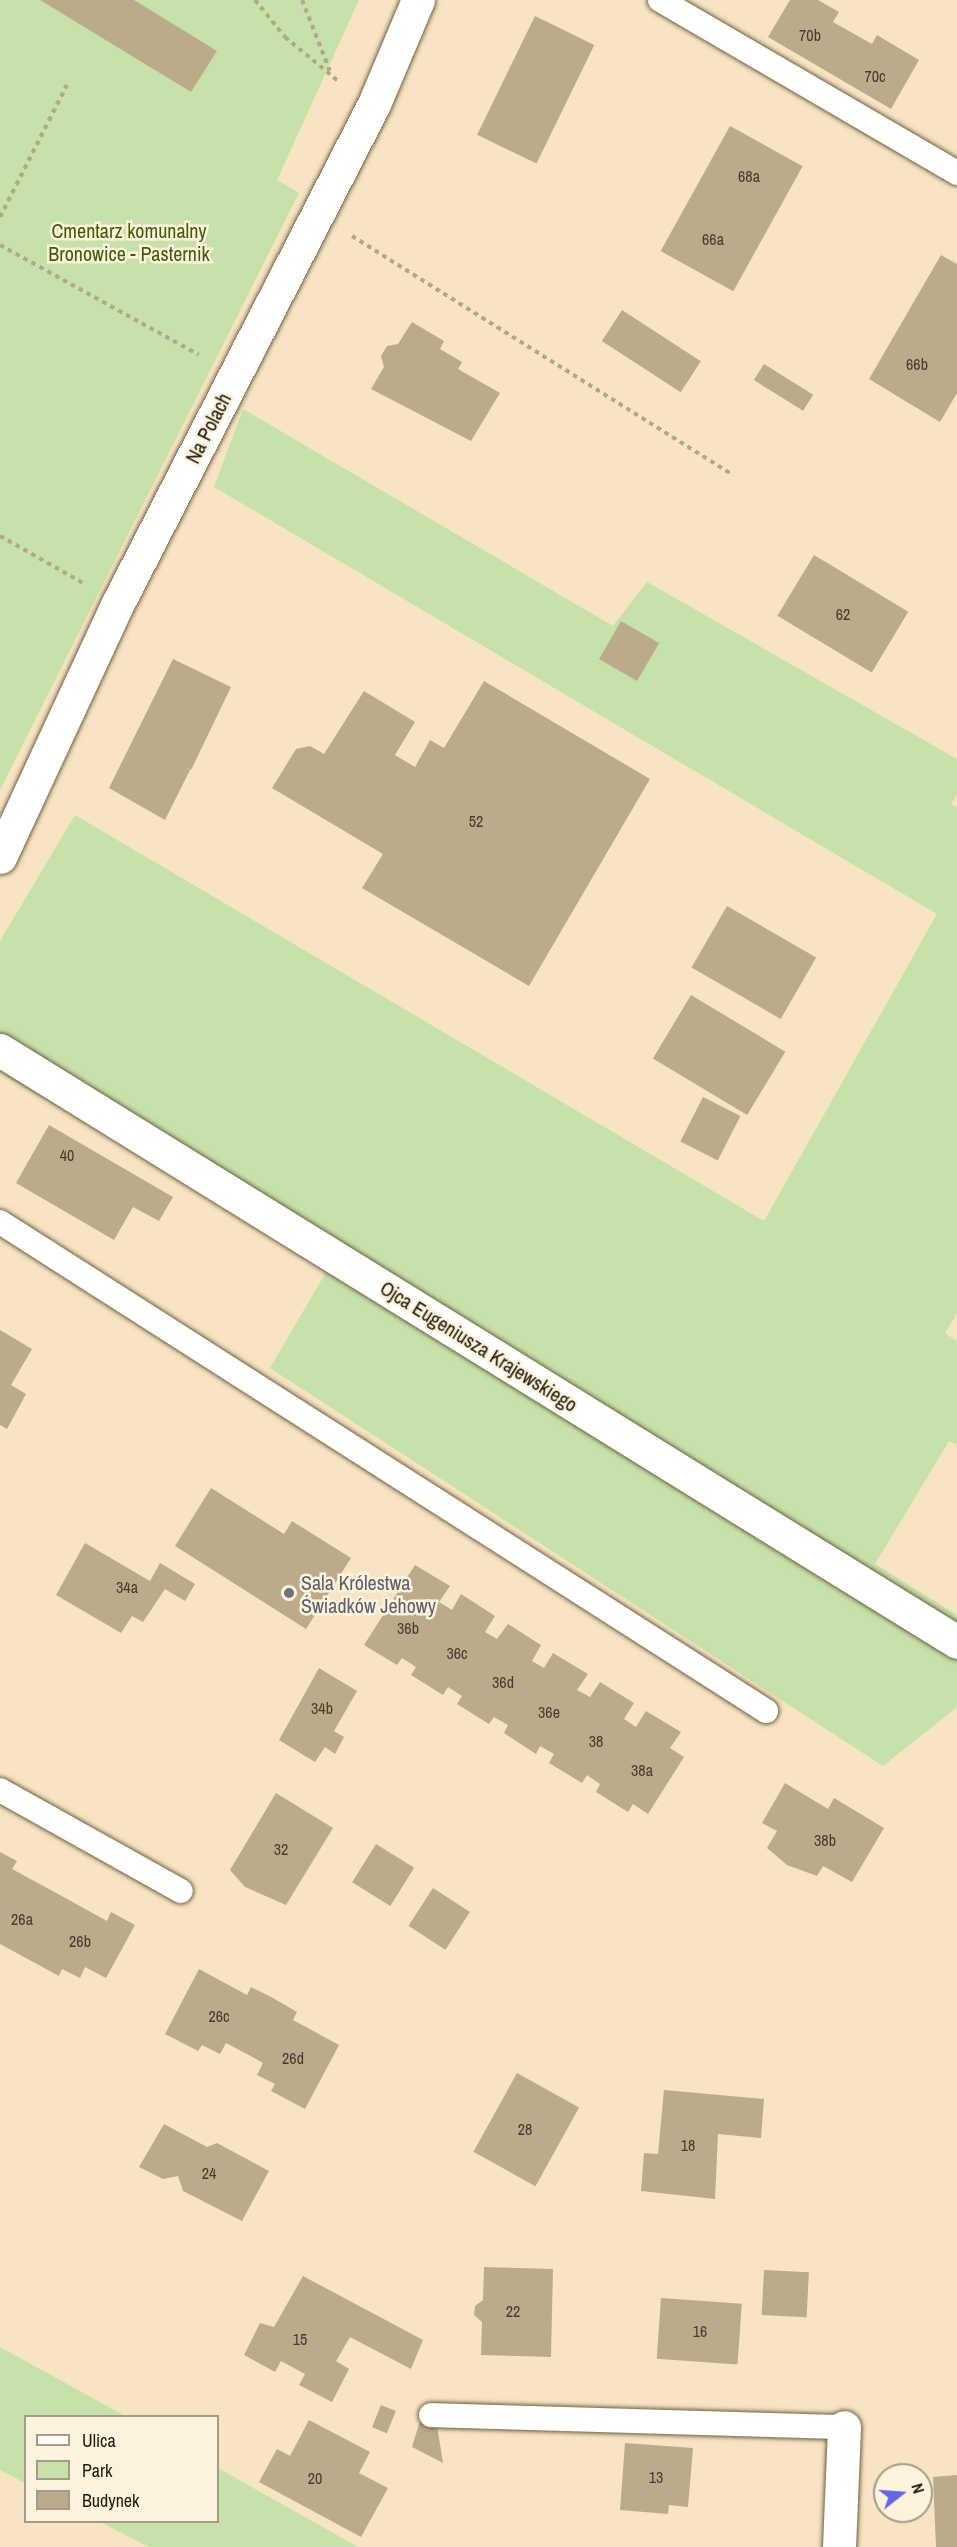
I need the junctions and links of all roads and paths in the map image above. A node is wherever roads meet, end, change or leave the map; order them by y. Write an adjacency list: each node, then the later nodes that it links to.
1 (255, 0): 2 (path)
2 (302, 0)
3 (418, 0): 7 (street, Na Polach)
4 (660, 0): 6 (lane)
5 (67, 85): 8 (path)
6 (957, 173)
7 (318, 214): 10 (street, Na Polach); 11 (path)
8 (0, 217)
9 (0, 245): 10 (path)
10 (235, 376): 13 (street, Na Polach)
11 (733, 475)
12 (0, 536): 13 (path)
13 (118, 603): 14 (street, Na Polach)
14 (0, 857)
15 (0, 1050): 17 (street, Ojca Eugeniusza Krajewskiego)
16 (0, 1222): 18 (lane)
17 (957, 1642)
18 (766, 1711)
19 (0, 1790): 20 (lane)
20 (182, 1891)
21 (431, 2415): 22 (lane)
22 (844, 2427): 23 (street)
23 (839, 2547)

